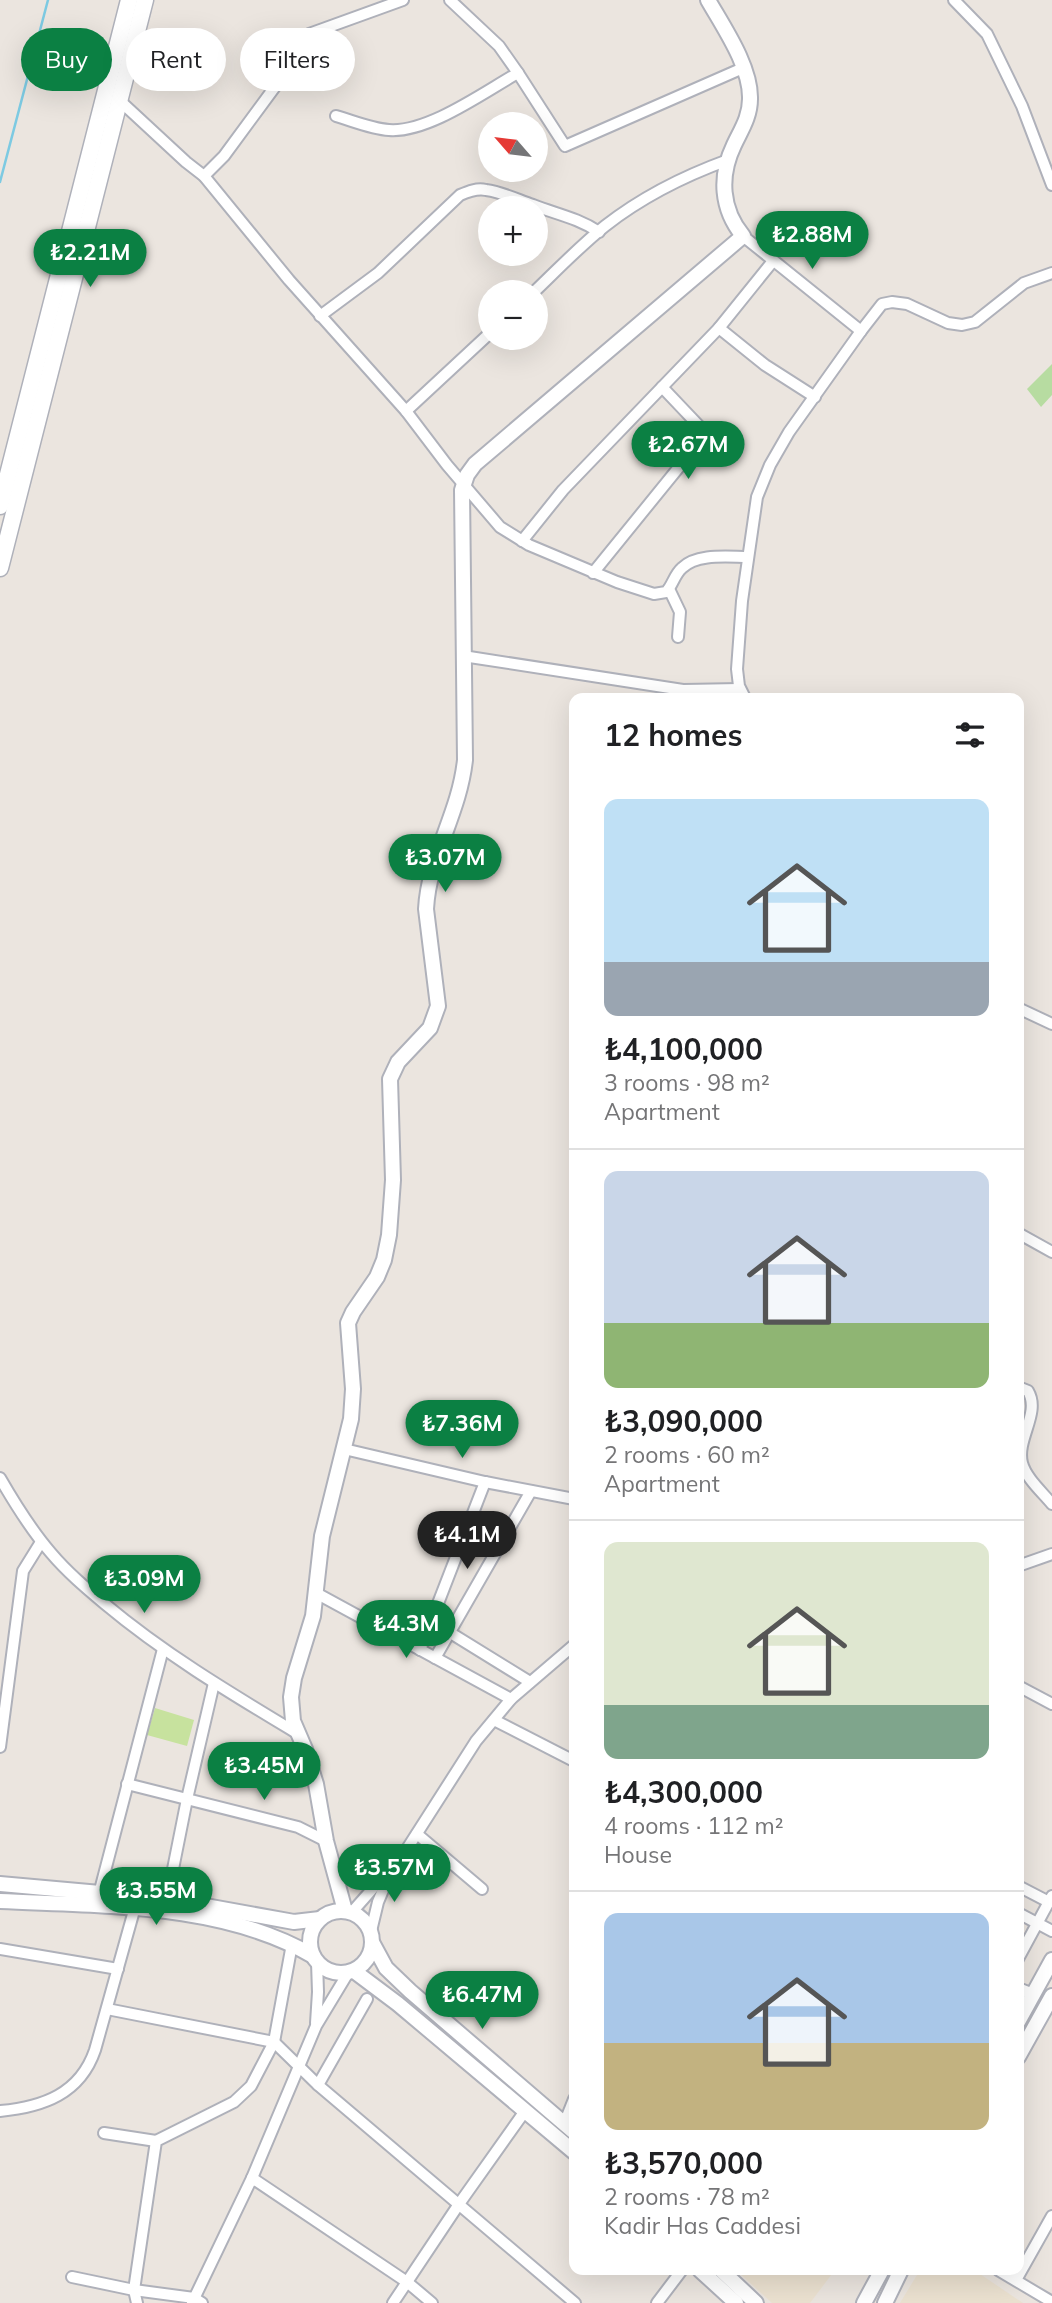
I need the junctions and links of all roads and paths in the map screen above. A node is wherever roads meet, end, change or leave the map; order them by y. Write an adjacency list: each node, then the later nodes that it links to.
1 (129, 0): 27 (main road)
2 (145, 0): 9 (main road)
3 (403, 0): 12 (street)
4 (450, 0): 8 (street)
5 (708, 0): 7 (street)
6 (954, 0): 13 (street)
7 (743, 68): 8 (street); 11 (street)
8 (518, 73): 10 (street)
9 (119, 100): 12 (street); 30 (main road)
10 (336, 116)
11 (728, 160): 14 (street); 15 (street)
12 (204, 176): 19 (street)
13 (1052, 185)
14 (599, 232): 18 (street); 19 (street)
15 (743, 236): 16 (street); 26 (street)
16 (774, 261): 20 (street); 21 (street)
17 (1052, 273): 21 (street)
18 (547, 280)
19 (320, 316): 25 (street)
20 (719, 328): 23 (street); 24 (street)
21 (861, 331): 24 (street)
22 (478, 343): 25 (street)
23 (662, 387): 28 (street); 31 (street)
24 (815, 397): 29 (street)
25 (406, 411): 26 (street)
26 (464, 482): 28 (street); 34 (street)
27 (0, 506)
28 (522, 541): 31 (street)
29 (748, 557): 32 (street); 36 (street)
30 (0, 568)
31 (593, 573): 32 (street)
32 (669, 589): 33 (street)
33 (678, 637)
34 (463, 656): 35 (street); 43 (street)
35 (728, 693)
36 (743, 693)
37 (1024, 1011): 38 (street)
38 (1052, 1024)
39 (1024, 1236): 40 (street)
40 (1052, 1252)
41 (1024, 1389): 42 (street)
42 (1024, 1441)
43 (344, 1449): 46 (street); 53 (street)
44 (1024, 1467): 49 (street)
45 (0, 1478): 50 (street)
46 (485, 1482): 47 (street); 57 (street)
47 (531, 1491): 48 (street); 54 (street)
48 (569, 1498)
49 (1052, 1504)
50 (41, 1542): 55 (street); 60 (street)
51 (1052, 1554): 52 (street)
52 (1024, 1564)
53 (316, 1593): 57 (street); 67 (street)
54 (449, 1632): 59 (street); 61 (street)
55 (163, 1649): 62 (street); 70 (street)
56 (569, 1649): 61 (street)
57 (420, 1650): 59 (street)
58 (0, 1656): 60 (street)
59 (435, 1658): 64 (street)
60 (11, 1661): 68 (street)
61 (530, 1682): 64 (street)
62 (214, 1683): 67 (street); 71 (street)
63 (1024, 1689): 65 (street)
64 (511, 1699): 66 (street)
65 (1052, 1704)
66 (494, 1720): 69 (street); 72 (street)
67 (300, 1735): 73 (street)
68 (0, 1747)
69 (569, 1758)
70 (127, 1784): 71 (street); 78 (street)
71 (187, 1799): 73 (street); 79 (street)
72 (417, 1835): 74 (street); 77 (street)
73 (326, 1841): 83 (street)
74 (392, 1869): 83 (street); 88 (street)
75 (0, 1884): 78 (street)
76 (1024, 1888): 80 (street)
77 (482, 1889)
78 (99, 1894): 79 (street)
79 (167, 1899): 85 (street)
80 (1050, 1899): 86 (street)
81 (0, 1901): 82 (street)
82 (135, 1907): 89 (street); 94 (street)
83 (349, 1912): 85 (street); 88 (street)
84 (1024, 1916): 86 (street)
85 (320, 1919): 92 (street)
86 (1038, 1923): 87 (street); 90 (street)
87 (1052, 1931)
88 (372, 1937): 95 (street); 110 (street)
89 (292, 1944): 92 (street); 104 (street)
90 (1024, 1948)
91 (0, 1949): 94 (street)
92 (315, 1959): 95 (street); 103 (street)
93 (1052, 1960): 97 (street)
94 (118, 1969): 100 (street)
95 (351, 1972): 103 (street); 109 (street)
96 (1024, 1990): 97 (street)
97 (1033, 1994): 101 (street)
98 (1052, 1996): 102 (street)
99 (367, 1999): 107 (street)
100 (107, 2009): 104 (street); 108 (street)
101 (1024, 2011)
102 (1046, 2019): 105 (street)
103 (316, 2026): 106 (street)
104 (274, 2042): 106 (street); 112 (street)
105 (1024, 2048)
106 (300, 2065): 107 (street); 114 (street)
107 (318, 2085): 115 (street)
108 (0, 2111)
109 (525, 2111): 113 (street); 115 (street)
110 (569, 2128)
111 (104, 2133): 112 (street)
112 (156, 2141): 128 (street)
113 (569, 2148)
114 (252, 2178): 127 (street); 129 (street)
115 (459, 2204): 127 (street); 134 (street)
116 (1052, 2216): 117 (street)
117 (1024, 2266)
118 (678, 2275): 135 (street)
119 (706, 2275): 136 (street)
120 (726, 2275): 137 (street)
121 (878, 2275): 138 (street)
122 (899, 2275): 139 (street)
123 (1008, 2275): 126 (street)
124 (1019, 2275): 126 (street)
125 (72, 2277): 128 (street)
126 (1016, 2280): 130 (street)
127 (407, 2282): 132 (street); 133 (street)
128 (134, 2290): 129 (street); 131 (street)
129 (196, 2301)
130 (1052, 2302)
131 (137, 2303)
132 (393, 2303)
133 (432, 2303)
134 (575, 2303)
135 (657, 2303)
136 (736, 2303)
137 (756, 2303)
138 (864, 2303)
139 (885, 2303)

